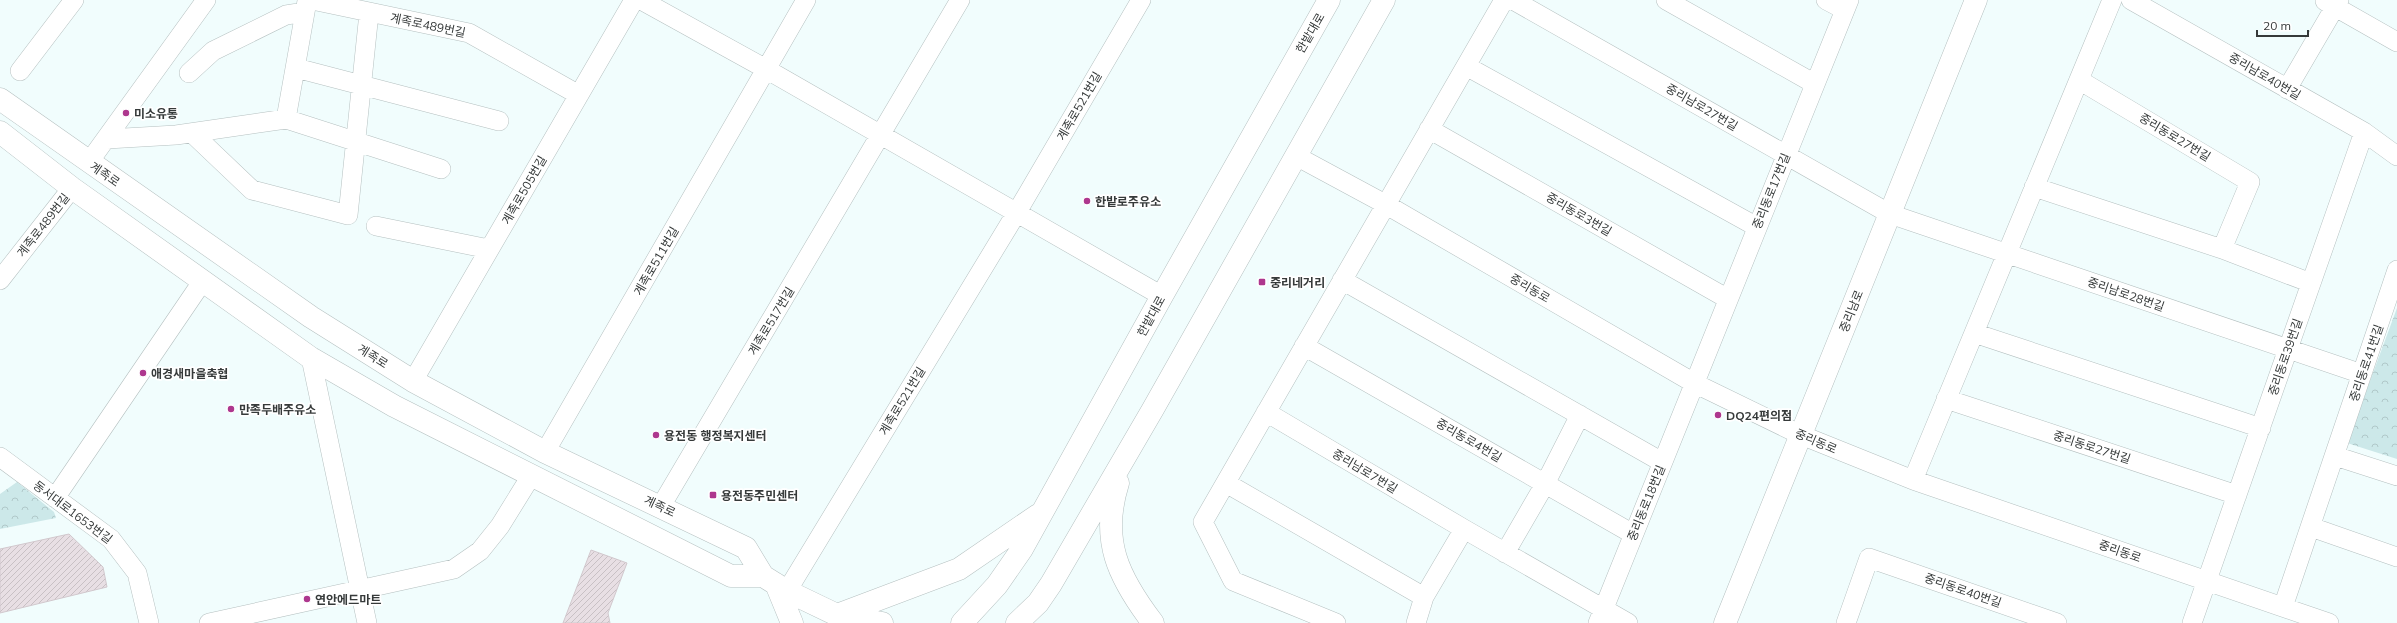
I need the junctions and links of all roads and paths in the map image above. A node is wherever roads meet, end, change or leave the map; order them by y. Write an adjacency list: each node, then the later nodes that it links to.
1 (74, 0): 25 (street)
2 (206, 0): 40 (street)
3 (634, 0): 31 (street, 계족로505번길)
4 (641, 0): 24 (street)
5 (806, 0): 24 (street, 계족로511번길)
6 (960, 0): 39 (street, 계족로517번길)
7 (1141, 0): 50 (street, 계족로521번길)
8 (1329, 0): 62 (main road, 한밭대로)
9 (1384, 0): 43 (main road)
10 (1504, 0): 22 (street)
11 (1513, 0): 42 (street, 중리남로27번길)
12 (1666, 0): 28 (street)
13 (1826, 0): 19 (street)
14 (1976, 0): 51 (main road, 중리남로)
15 (2112, 0): 27 (street)
16 (2131, 0): 30 (street, 중리남로40번길)
17 (2333, 2): 21 (street); 30 (street)
18 (308, 4): 20 (street, 계족로489번길); 23 (street); 26 (street, 계족로489번길)
19 (1847, 5): 28 (street, 중리동로17번길)
20 (369, 13): 29 (street); 31 (street, 계족로489번길)
21 (2397, 42)
22 (1466, 66): 35 (street); 53 (street)
23 (296, 68): 29 (street); 33 (street)
24 (766, 69): 39 (street); 77 (street, 계족로511번길)
25 (20, 71)
26 (189, 73)
27 (2079, 80): 47 (street); 55 (street, 중리동로27번길)
28 (1815, 84): 42 (street, 중리동로17번길)
29 (362, 85): 34 (street); 41 (street)
30 (2287, 89): 37 (street, 중리남로40번길)
31 (579, 95): 54 (street, 계족로505번길)
32 (0, 99): 45 (main road, 계족로)
33 (286, 120): 38 (street); 41 (street)
34 (499, 121)
35 (1429, 128): 49 (street); 63 (street, 중리동로3번길)
36 (0, 132): 48 (main road)
37 (2364, 132): 44 (street, 중리남로40번길); 61 (street, 중리동로39번길)
38 (192, 133): 40 (street); 41 (street)
39 (881, 136): 50 (street); 88 (street, 계족로517번길)
40 (106, 139): 45 (street)
41 (356, 142): 46 (street)
42 (1786, 155): 51 (street, 중리남로27번길); 53 (street, 중리동로17번길)
43 (1296, 156): 49 (street, 중리동로); 72 (main road)
44 (2397, 156)
45 (89, 162): 69 (main road, 계족로)
46 (441, 169)
47 (2034, 187): 55 (street); 56 (street)
48 (72, 188): 58 (street, 계족로489번길); 60 (main road)
49 (1385, 204): 59 (street); 70 (street, 중리동로)
50 (1017, 212): 62 (street); 96 (street, 계족로521번길)
51 (1890, 214): 56 (street, 중리남로28번길); 76 (main road, 중리남로)
52 (376, 226): 54 (street)
53 (1757, 227): 63 (street, 중리동로17번길)
54 (489, 249): 69 (street, 계족로505번길)
55 (2222, 249): 61 (street)
56 (2007, 253): 64 (street); 66 (street, 중리남로28번길)
57 (2397, 270): 68 (street, 중리동로41번길)
58 (0, 280)
59 (1342, 280): 65 (street); 74 (street)
60 (202, 282): 67 (main road); 87 (street)
61 (2311, 283): 66 (street, 중리동로39번길)
62 (1162, 296): 89 (main road, 한밭대로)
63 (1728, 299): 70 (street, 중리동로17번길)
64 (1974, 333): 71 (street); 75 (street)
65 (1304, 346): 73 (street); 85 (street, 중리동로4번길)
66 (2288, 348): 68 (street, 중리남로28번길); 75 (street, 중리동로39번길)
67 (311, 358): 81 (main road); 97 (street)
68 (2362, 374): 78 (street, 중리동로41번길)
69 (413, 381): 77 (main road, 계족로)
70 (1694, 383): 76 (street, 중리동로); 80 (street, 중리동로18번길)
71 (1946, 399): 83 (street); 86 (street, 중리동로27번길)
72 (1153, 409): 108 (main road); 109 (main road)
73 (1266, 412): 84 (street); 91 (street, 중리남로7번길)
74 (1580, 415): 80 (street); 85 (street)
75 (2261, 428): 86 (street, 중리동로39번길)
76 (1801, 435): 83 (street, 중리동로); 113 (main road, 중리남로)
77 (546, 452): 88 (main road, 계족로)
78 (2334, 456): 82 (street); 90 (street, 중리동로41번길)
79 (0, 457): 87 (street, 동서대로1653번길)
80 (1662, 462): 92 (street, 중리동로18번길)
81 (531, 476): 96 (main road); 97 (street)
82 (2397, 476)
83 (1913, 480): 95 (street, 중리동로)
84 (1226, 483): 98 (street); 110 (street)
85 (1545, 484): 92 (street, 중리동로4번길); 93 (street)
86 (2237, 495): 95 (street, 중리동로39번길)
87 (55, 498): 102 (street, 동서대로1653번길)
88 (661, 506): 96 (main road, 계족로)
89 (1042, 512): 100 (main road); 107 (main road, 한밭대로)
90 (2311, 527): 94 (street); 99 (street, 중리동로41번길)
91 (1464, 529): 93 (street, 중리남로7번길); 98 (street)
92 (1633, 534): 101 (street, 중리동로18번길)
93 (1505, 553): 101 (street, 중리남로7번길)
94 (2397, 557)
95 (2207, 581): 99 (street, 중리동로); 116 (street)
96 (776, 584): 100 (main road); 105 (main road, 계족로)
97 (362, 589): 103 (street); 104 (street)
98 (1424, 597): 111 (street)
99 (2284, 607): 117 (street, 중리동로)
100 (837, 615): 106 (main road)
101 (1600, 616): 112 (street, 중리남로7번길)
102 (149, 623)
103 (209, 623)
104 (368, 623)
105 (792, 623)
106 (882, 623)
107 (962, 623)
108 (1017, 623)
109 (1153, 623)
110 (1336, 623)
111 (1416, 623)
112 (1628, 623)
113 (1725, 623)
114 (1846, 623): 115 (street, 중리동로40번길)
115 (2057, 623)
116 (2192, 623)
117 (2329, 623)

